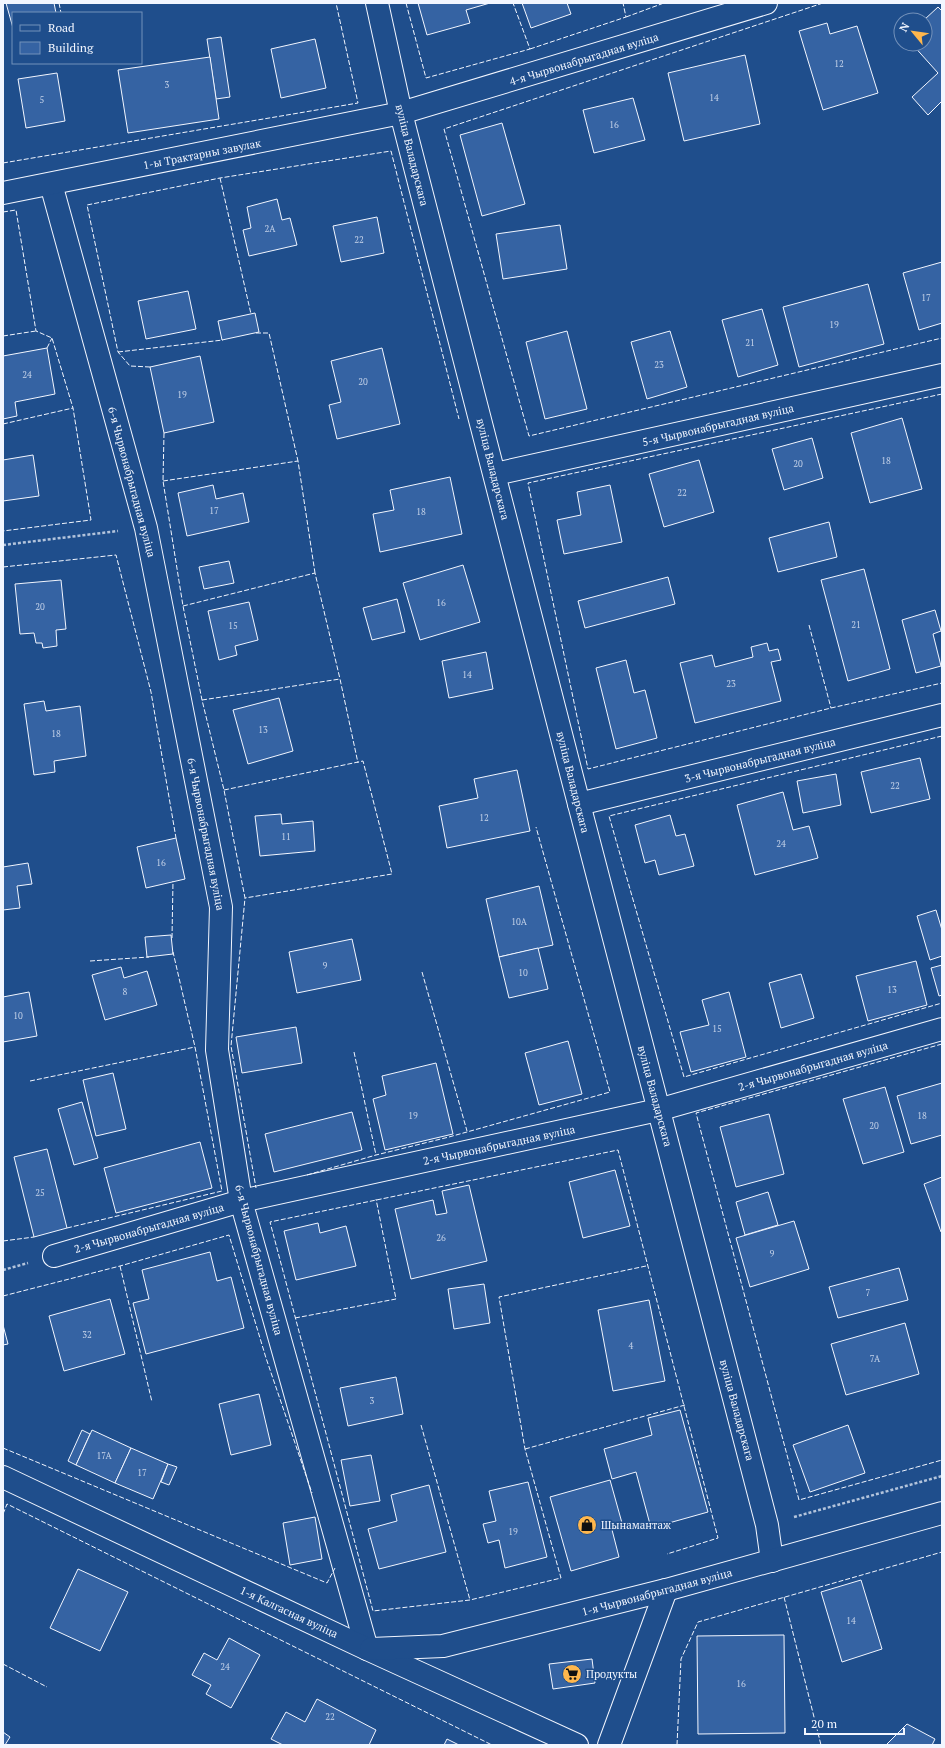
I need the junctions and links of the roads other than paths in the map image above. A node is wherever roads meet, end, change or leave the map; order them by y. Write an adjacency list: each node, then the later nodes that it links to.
1 (377, 3): 3 (street, вуліца Валадарскага)
2 (766, 3): 3 (street, 4-я Чырвонабрыгадная вуліца)
3 (401, 113): 4 (street, 1-ы Трактарны завулак); 7 (street, вуліца Валадарскага)
4 (51, 184): 5 (street, 1-ы Трактарны завулак); 12 (street, 6-я Чырвонабрыгадная вуліца)
5 (3, 193)
6 (942, 375): 7 (street, 5-я Чырвонабрыгадная вуліца)
7 (495, 474): 9 (street, вуліца Валадарскага)
8 (942, 715): 9 (street, 3-я Чырвонабрыгадная вуліца)
9 (579, 804): 11 (street, вуліца Валадарскага)
10 (942, 1029): 11 (street, 2-я Чырвонабрыгадная вуліца)
11 (658, 1110): 12 (street, 2-я Чырвонабрыгадная вуліца); 16 (street, вуліца Валадарскага)
12 (241, 1201): 13 (street, 2-я Чырвонабрыгадная вуліца); 18 (street, 6-я Чырвонабрыгадная вуліца)
13 (54, 1256)
14 (3, 1477): 18 (street, 1-я Калгасная вуліца)
15 (942, 1513): 16 (street, 1-я Чырвонабрыгадная вуліца)
16 (772, 1561): 17 (street, 1-я Чырвонабрыгадная вуліца)
17 (666, 1590): 18 (street, 1-я Чырвонабрыгадная вуліца); 20 (street)
18 (367, 1649): 19 (street, 1-я Калгасная вуліца)
19 (577, 1745)
20 (609, 1745)

